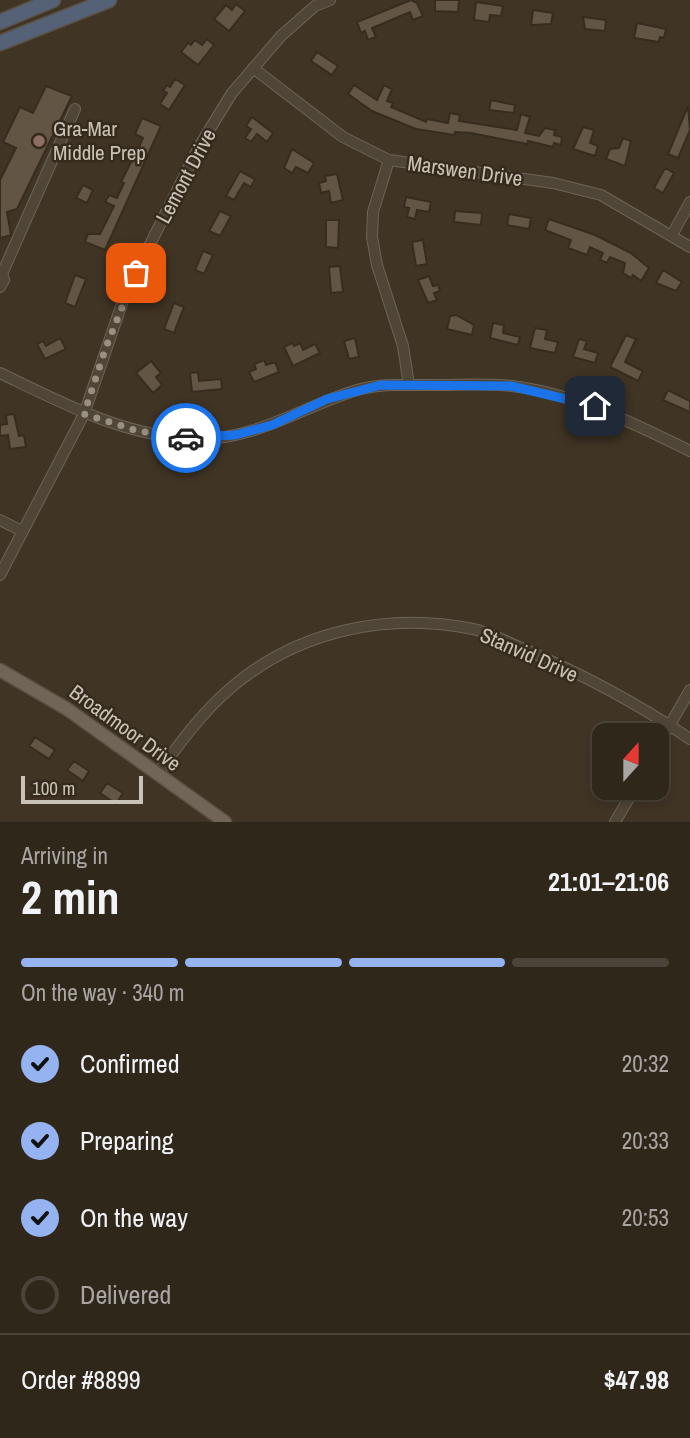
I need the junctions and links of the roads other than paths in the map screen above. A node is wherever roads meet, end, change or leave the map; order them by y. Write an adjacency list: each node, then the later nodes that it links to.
1 (53, 0): 4 (highway)
2 (109, 0): 5 (highway)
3 (330, 0): 6 (street, Lemont Drive)
4 (0, 22)
5 (0, 43)
6 (253, 68): 8 (street, Marswen Drive); 16 (street, Lemont Drive)
7 (75, 109): 12 (street)
8 (389, 160): 10 (street, Marswen Drive); 15 (street)
9 (690, 202): 10 (street)
10 (672, 235): 11 (street, Marswen Drive)
11 (690, 247)
12 (1, 270): 13 (street)
13 (0, 287)
14 (0, 373): 16 (street)
15 (409, 385): 16 (street); 17 (street)
16 (84, 414): 19 (street, Lemont Drive)
17 (690, 451)
18 (0, 520): 19 (street)
19 (22, 531): 20 (street, Lemont Drive)
20 (0, 575)
21 (0, 670): 25 (main road, Broadmoor Drive)
22 (690, 690): 23 (street)
23 (670, 726): 24 (street, Stanvid Drive); 25 (street, Stanvid Drive)
24 (690, 739)
25 (157, 774): 27 (main road, Broadmoor Drive)
26 (628, 800): 28 (street)
27 (225, 822)
28 (615, 822)

